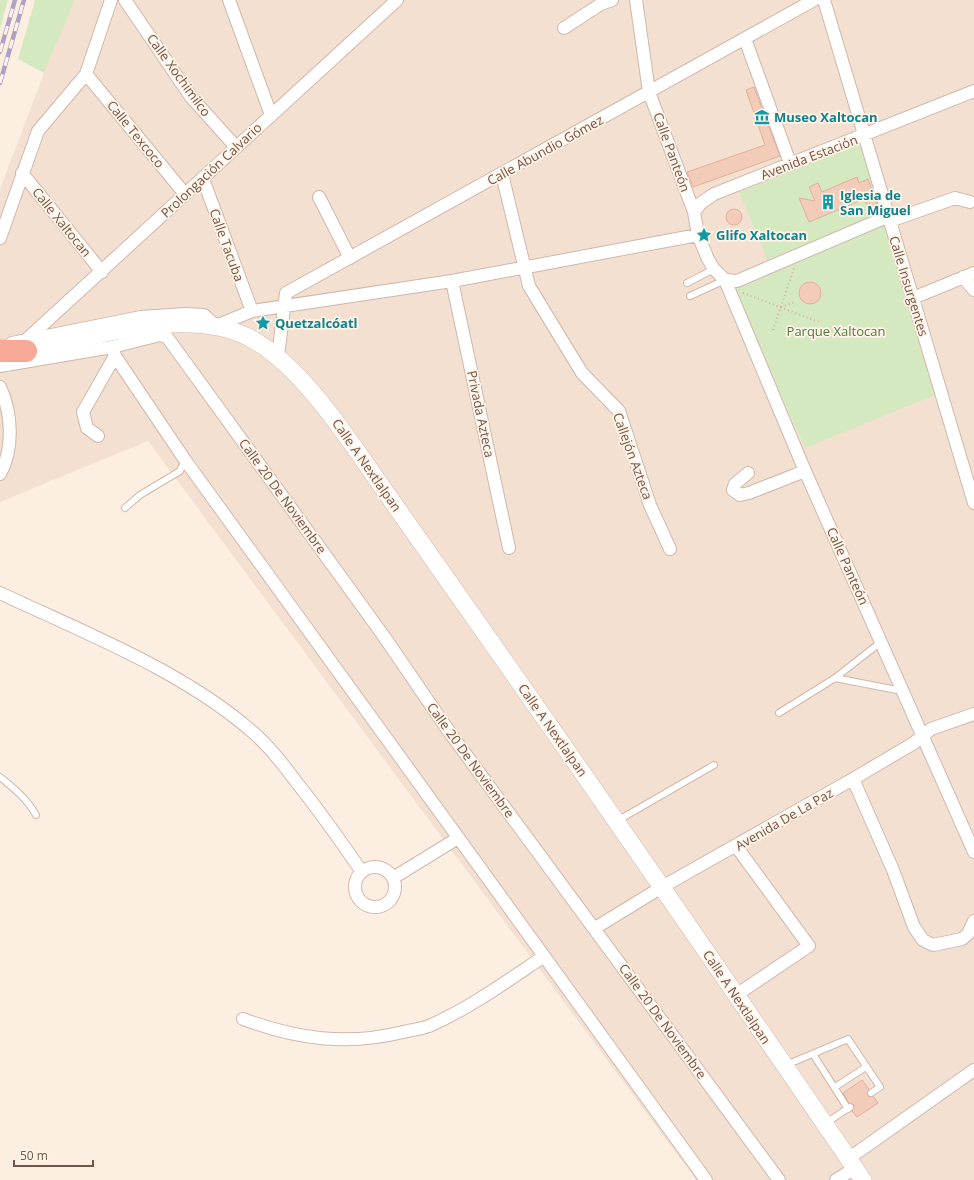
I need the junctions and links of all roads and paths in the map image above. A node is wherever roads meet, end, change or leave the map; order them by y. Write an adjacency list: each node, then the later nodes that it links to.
1 (111, 0): 11 (street)
2 (125, 0): 16 (street, Calle Xochimilco)
3 (229, 0): 14 (street)
4 (397, 0): 14 (street, Prolongación Calvario)
5 (612, 0): 9 (street)
6 (636, 0): 13 (street, Calle Panteón)
7 (814, 0): 10 (street, Calle Abundio Gómez)
8 (824, 0): 15 (street, Calle Insurgentes)
9 (564, 28)
10 (745, 39): 13 (street, Calle Abundio Gómez); 17 (street)
11 (86, 74): 18 (street); 21 (street, Calle Texcoco)
12 (974, 91): 15 (street, Avenida Estación)
13 (649, 92): 19 (street, Calle Abundio Gómez); 24 (street, Calle Panteón)
14 (271, 115): 16 (street, Prolongación Calvario)
15 (863, 136): 17 (street, Avenida Estación); 25 (street, Calle Insurgentes)
16 (236, 148): 20 (street, Prolongación Calvario)
17 (790, 163): 24 (street, Avenida Estación)
18 (22, 173): 27 (street); 32 (street, Calle Xaltocan)
19 (502, 174): 29 (street, Calle Abundio Gómez); 30 (street, Callejón Azteca)
20 (202, 179): 21 (street, Prolongación Calvario); 43 (street, Calle Tacuba)
21 (185, 194): 32 (street, Prolongación Calvario)
22 (319, 196): 29 (street)
23 (970, 202): 25 (street)
24 (694, 212): 26 (street, Calle Panteón)
25 (889, 219): 28 (street); 39 (street, Calle Insurgentes)
26 (698, 235): 30 (street); 31 (street, Calle Panteón)
27 (0, 238)
28 (799, 254): 36 (street); 42 (path)
29 (350, 258): 41 (street, Calle Abundio Gómez)
30 (523, 268): 34 (street); 64 (street, Callejón Azteca)
31 (714, 269): 35 (lane); 36 (street, Calle Panteón)
32 (102, 272): 48 (street, Prolongación Calvario)
33 (969, 275): 37 (street); 39 (street)
34 (452, 281): 41 (street); 63 (street, Privada Azteca)
35 (687, 283)
36 (734, 284): 38 (lane); 42 (path); 57 (street, Calle Panteón)
37 (974, 290)
38 (690, 296)
39 (913, 298): 60 (street, Calle Insurgentes)
40 (795, 302): 42 (path)
41 (284, 305): 43 (street); 52 (street)
42 (781, 308): 44 (path); 46 (path)
43 (252, 311): 45 (street)
44 (819, 322)
45 (210, 325): 48 (main road, Calle A Nextlalpan); 48 (street); 52 (main road, Calle A Nextlalpan)
46 (773, 330)
47 (0, 346): 48 (street)
48 (26, 346): 49 (highway); 51 (main road, Calle A Nextlalpan)
49 (0, 351)
50 (113, 351): 53 (street); 55 (street); 56 (street); 84 (street, Calle 20 De Noviembre)
51 (0, 355)
52 (278, 356): 76 (main road, Calle A Nextlalpan)
53 (0, 366)
54 (0, 387): 59 (street)
55 (98, 436)
56 (185, 460): 62 (lane); 77 (street)
57 (806, 471): 58 (street); 66 (street, Calle Panteón)
58 (748, 473)
59 (0, 474)
60 (970, 474): 61 (street, Calle Insurgentes)
61 (974, 503)
62 (125, 508)
63 (509, 548)
64 (670, 549)
65 (0, 593): 80 (street)
66 (881, 642): 67 (lane); 68 (street, Calle Panteón)
67 (835, 678): 68 (lane); 69 (lane)
68 (903, 691): 71 (street, Calle Panteón)
69 (779, 713)
70 (974, 714): 71 (street, Avenida De La Paz)
71 (923, 736): 74 (street, Avenida De La Paz); 79 (street, Calle Panteón)
72 (714, 765): 76 (lane)
73 (0, 777): 75 (lane)
74 (853, 779): 78 (street, Avenida De La Paz); 83 (street)
75 (36, 815)
76 (617, 821): 82 (main road, Calle A Nextlalpan)
77 (458, 838): 81 (street); 85 (street)
78 (736, 846): 82 (street, Avenida De La Paz); 86 (street)
79 (974, 852)
80 (362, 872): 81 (street); 81 (street)
81 (393, 878)
82 (662, 887): 84 (street, Avenida De La Paz); 86 (main road, Calle A Nextlalpan)
83 (974, 921)
84 (595, 928): 97 (street, Calle 20 De Noviembre)
85 (543, 957): 87 (street); 96 (street)
86 (736, 995): 89 (main road, Calle A Nextlalpan)
87 (243, 1019)
88 (813, 1054): 89 (lane); 90 (lane); 92 (lane)
89 (784, 1066): 94 (main road, Calle A Nextlalpan)
90 (866, 1067): 92 (lane); 93 (lane)
91 (974, 1070): 95 (street)
92 (835, 1087): 94 (lane)
93 (871, 1093)
94 (825, 1124): 95 (main road, Calle A Nextlalpan)
95 (855, 1169): 98 (street)
96 (706, 1180)
97 (779, 1180)
98 (836, 1180)

